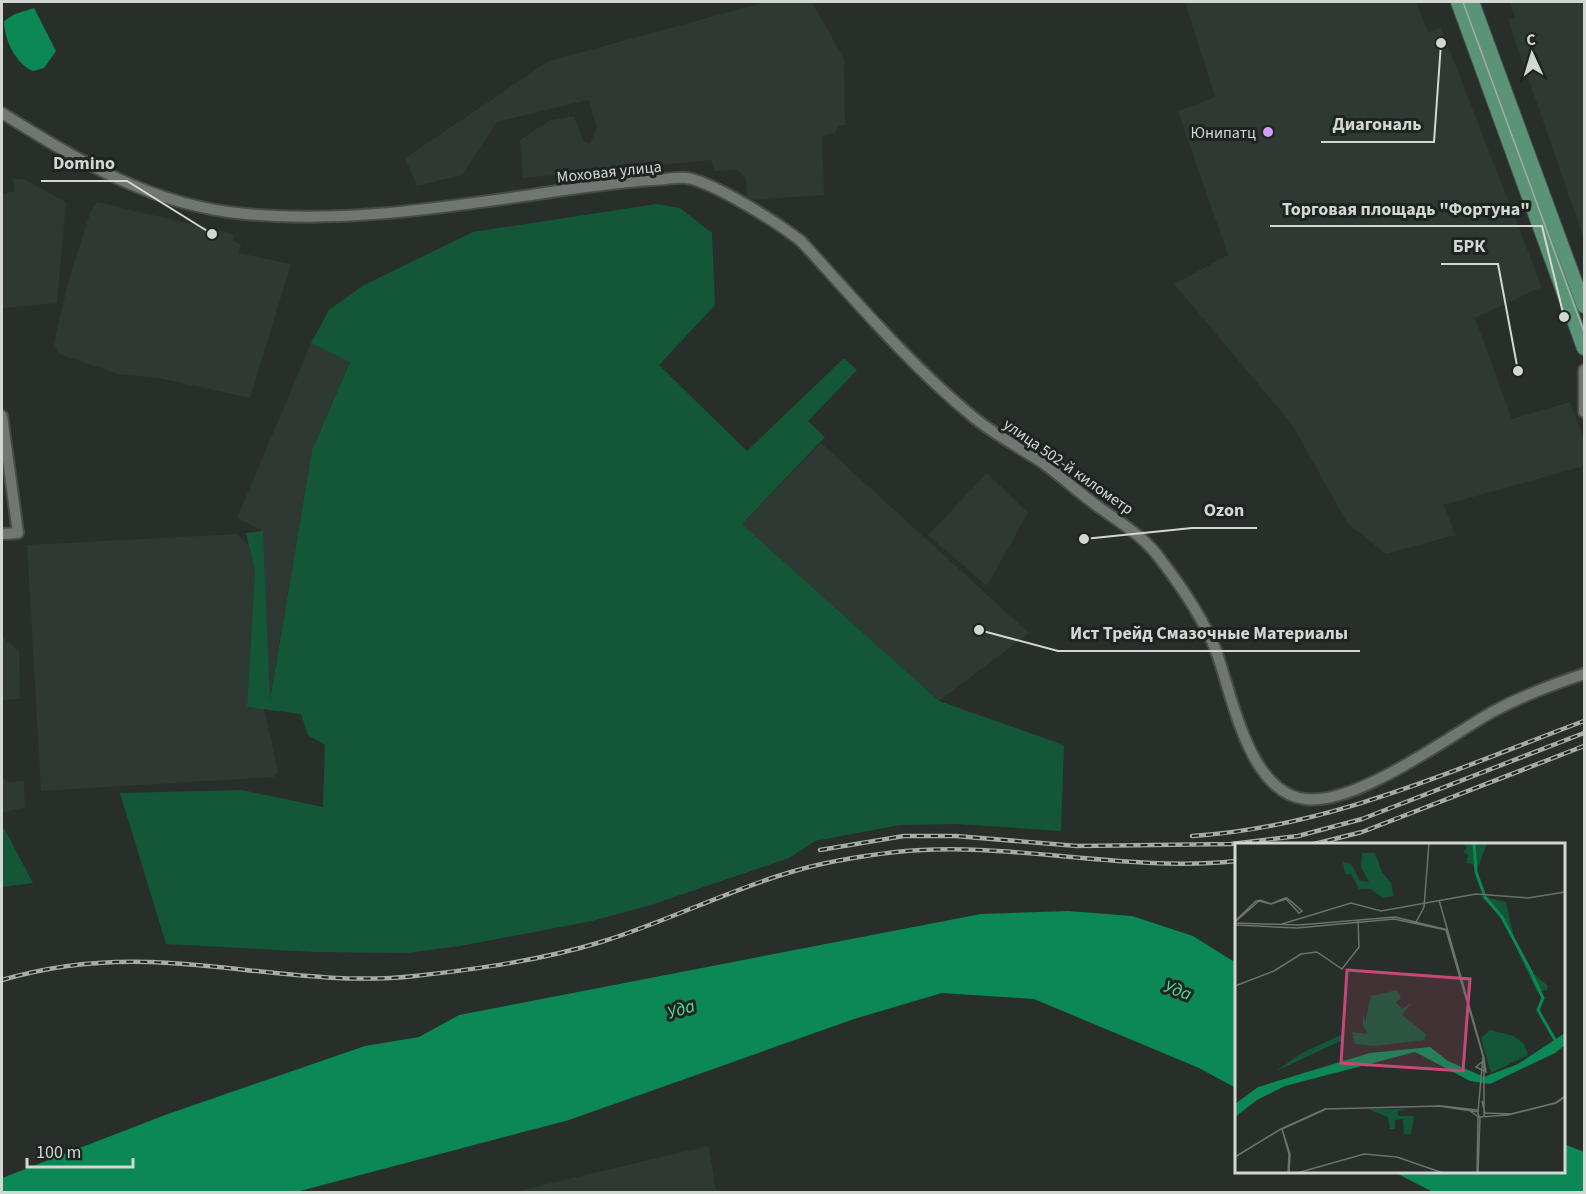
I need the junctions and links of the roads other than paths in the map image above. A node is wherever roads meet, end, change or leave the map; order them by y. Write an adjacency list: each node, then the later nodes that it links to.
1 (1458, 2): 6 (main road)
2 (1472, 2): 5 (main road)
3 (2, 113): 4 (street, Моховая улица)
4 (780, 225): 11 (street, улица 502-й километр)
5 (1584, 306)
6 (1584, 348)
7 (1584, 370): 8 (street)
8 (1584, 412)
9 (2, 416): 10 (street)
10 (2, 534)
11 (1584, 674)

